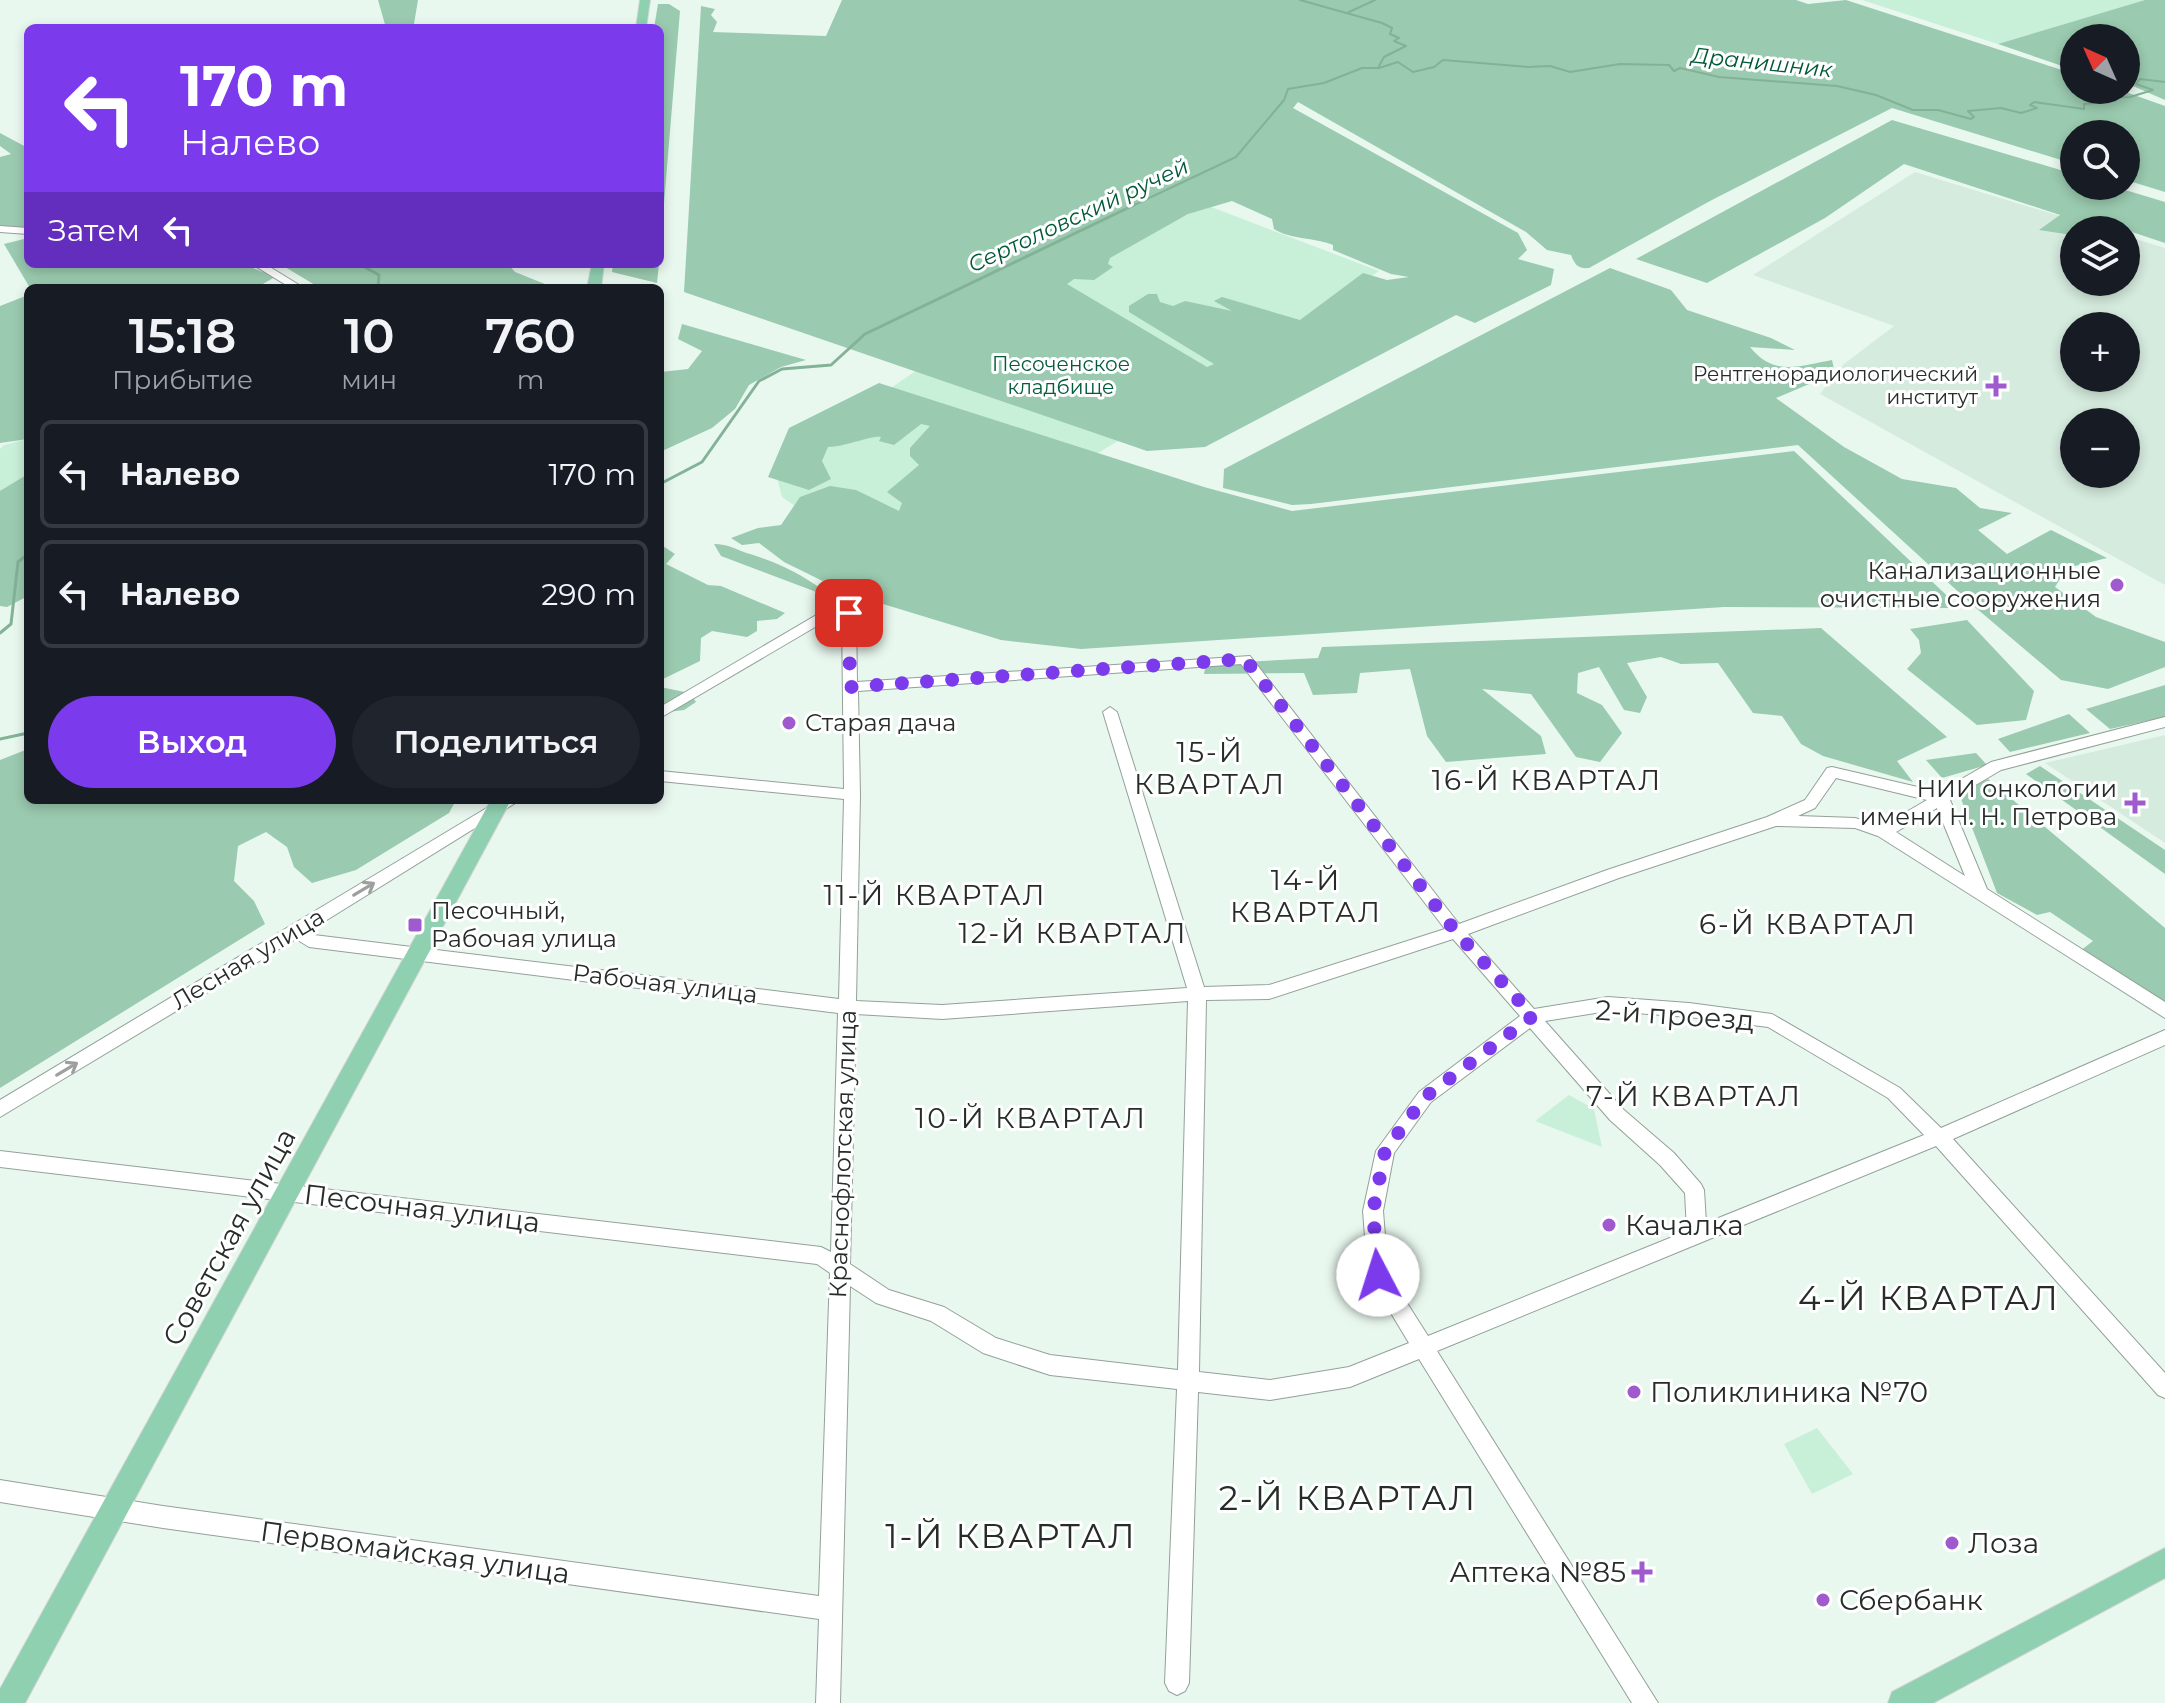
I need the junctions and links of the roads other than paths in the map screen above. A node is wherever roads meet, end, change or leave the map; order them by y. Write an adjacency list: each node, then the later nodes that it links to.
1 (645, 0): 2 (main road)
2 (642, 24)
3 (2, 229): 4 (street)
4 (24, 231)
5 (264, 268): 6 (street)
6 (292, 284)
7 (850, 687): 8 (street, Краснофлотская улица); 12 (street, Краснофлотская улица); 20 (street)
8 (664, 711)
9 (1110, 712): 22 (street)
10 (2165, 722): 13 (street)
11 (664, 776): 12 (street)
12 (852, 795): 23 (street, Краснофлотская улица)
13 (1941, 798): 16 (street); 17 (street); 18 (street)
14 (502, 804): 19 (street, Лесная улица, one-way to 14)
15 (503, 804): 21 (main road, Советская улица)
16 (1773, 821): 17 (street); 20 (street, Рабочая улица)
17 (1884, 832): 18 (street)
18 (1979, 891): 24 (street)
19 (297, 930): 21 (street, Рабочая улица); 27 (street, Лесная улица, one-way to 19)
20 (1456, 932): 22 (street, Рабочая улица); 25 (street)
21 (415, 953): 23 (street, Рабочая улица); 30 (main road, Советская улица)
22 (1197, 994): 23 (street, Рабочая улица); 34 (street)
23 (847, 1007): 32 (street, Краснофлотская улица)
24 (2165, 1011)
25 (1533, 1016): 28 (street, 2-й проезд); 31 (street); 33 (street, 2-й проезд)
26 (2165, 1037): 28 (street, Песочная улица)
27 (0, 1109)
28 (1939, 1137): 31 (street, Песочная улица); 35 (street, 2-й проезд)
29 (0, 1159): 30 (street, Песочная улица)
30 (289, 1192): 32 (street, Песочная улица); 37 (main road, Советская улица)
31 (1697, 1235): 33 (street, Песочная улица)
32 (840, 1271): 34 (street, Песочная улица); 39 (street, Краснофлотская улица)
33 (1422, 1347): 34 (street, Песочная улица); 43 (street, 2-й проезд)
34 (1188, 1383): 40 (street)
35 (2165, 1388)
36 (0, 1491): 37 (street, Первомайская улица)
37 (114, 1509): 39 (street, Первомайская улица); 41 (main road, Советская улица)
38 (2165, 1562): 44 (main road)
39 (831, 1609): 42 (street, Краснофлотская улица)
40 (1177, 1683)
41 (9, 1703)
42 (828, 1703)
43 (1646, 1703)
44 (1903, 1703)

